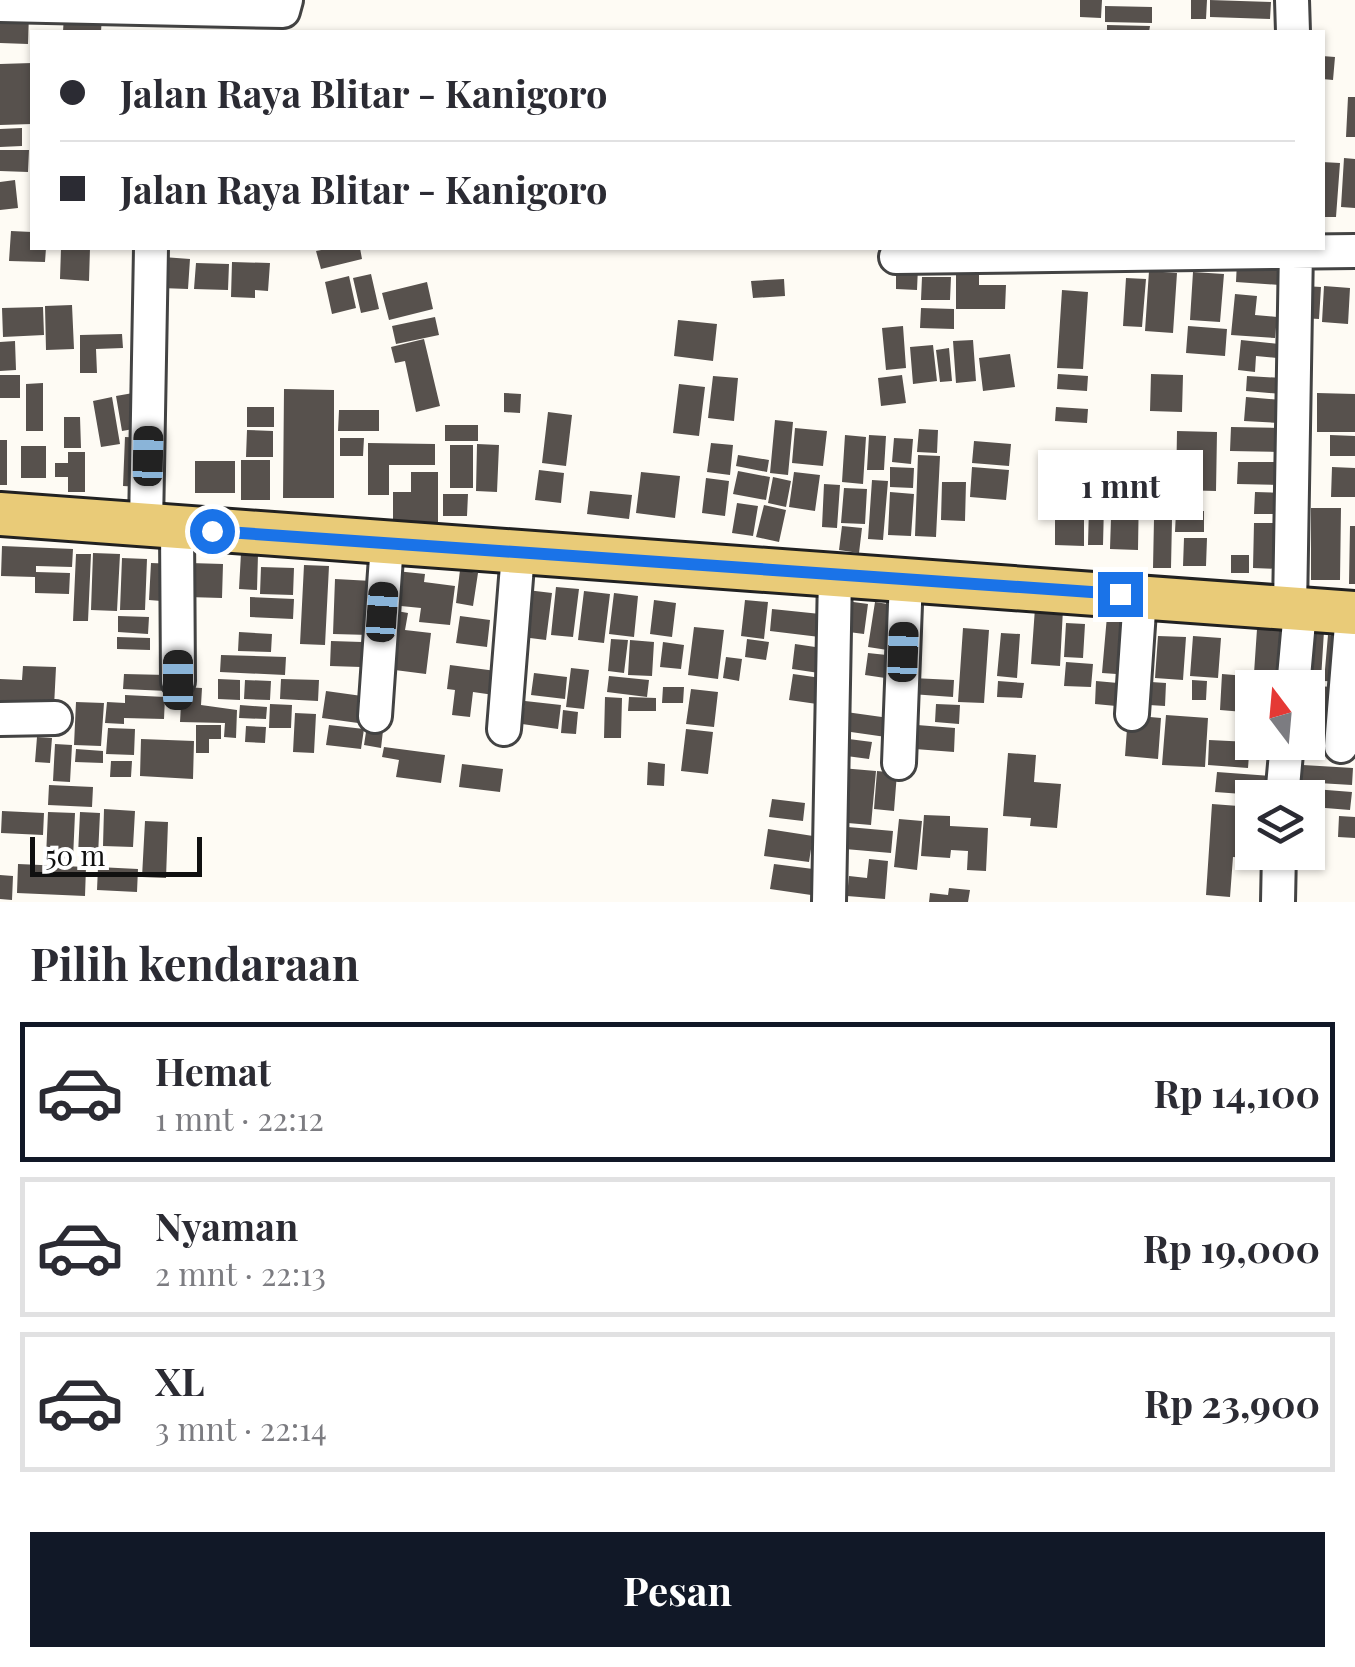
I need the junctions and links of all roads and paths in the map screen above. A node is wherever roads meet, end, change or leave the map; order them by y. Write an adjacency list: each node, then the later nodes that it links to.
1 (286, 0): 4 (street)
2 (1292, 0): 5 (street)
3 (0, 5): 4 (street)
4 (152, 19)
5 (1293, 30)
6 (150, 250): 11 (street)
7 (1296, 250): 8 (street); 9 (street); 17 (street)
8 (1355, 252)
9 (896, 257)
10 (0, 514): 11 (main road)
11 (161, 527): 12 (main road); 20 (street)
12 (387, 543): 13 (main road); 22 (street)
13 (518, 553): 14 (main road); 25 (street)
14 (835, 574): 15 (main road); 29 (street)
15 (906, 578): 16 (main road); 27 (street)
16 (1140, 596): 17 (main road); 21 (street)
17 (1295, 609): 18 (main road); 19 (street)
18 (1354, 613): 26 (street)
19 (1293, 670)
20 (178, 680)
21 (1132, 714)
22 (375, 716)
23 (55, 718): 24 (street)
24 (0, 719)
25 (504, 729)
26 (1341, 746)
27 (899, 763)
28 (1279, 870): 30 (street)
29 (829, 902)
30 (1278, 902)

